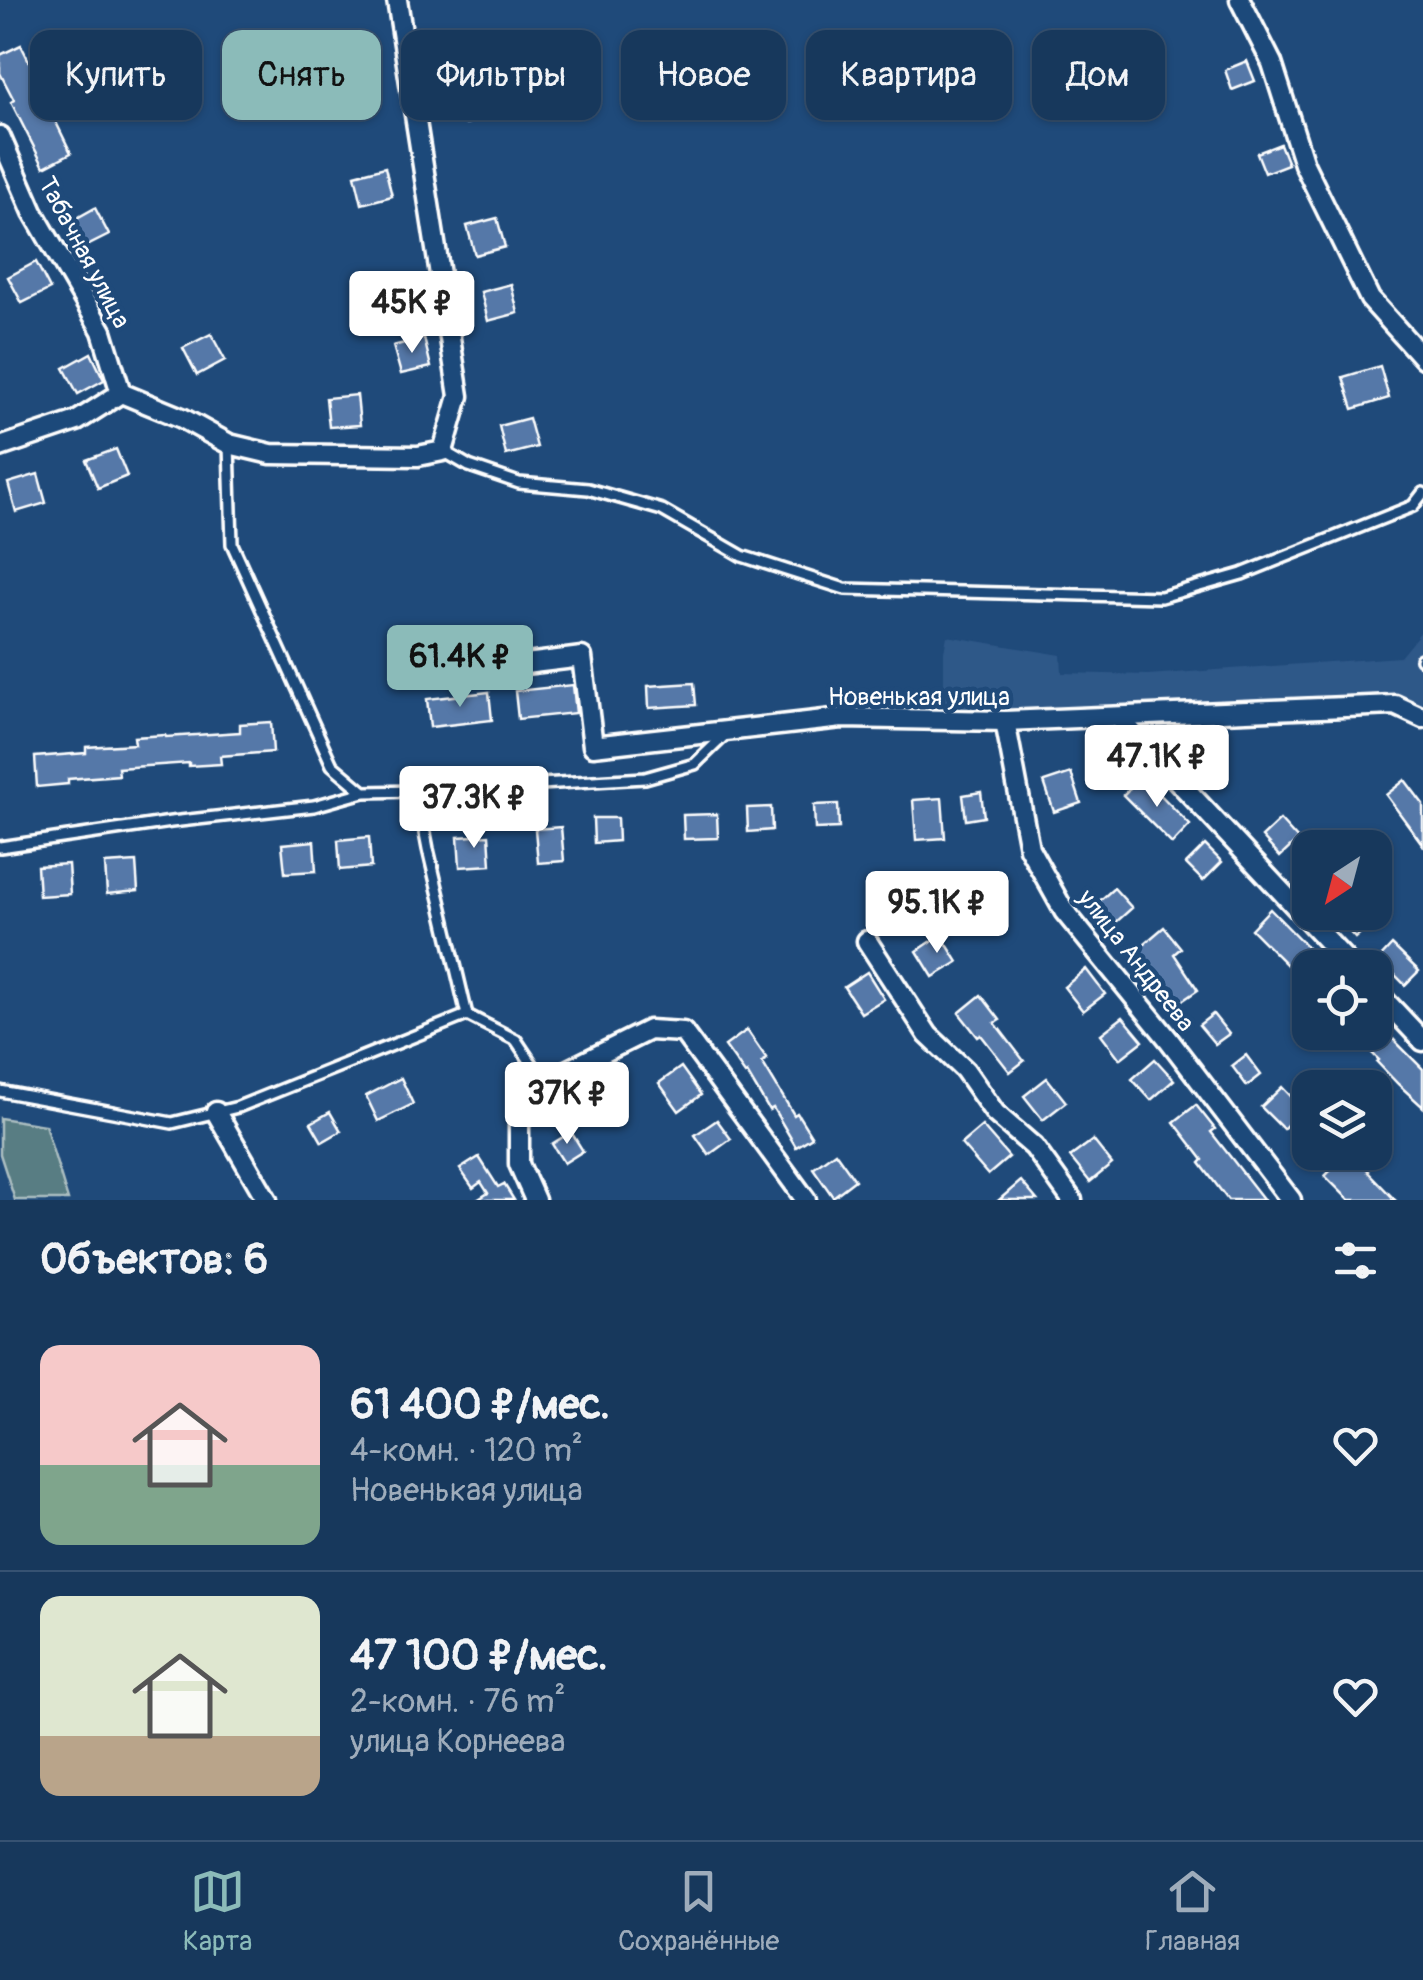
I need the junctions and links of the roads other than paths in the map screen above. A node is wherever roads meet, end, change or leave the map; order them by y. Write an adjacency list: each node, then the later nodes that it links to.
1 (397, 0): 8 (street)
2 (1240, 0): 4 (street)
3 (0, 136): 5 (street, Табачная улица)
4 (1423, 358)
5 (121, 393): 6 (street); 7 (street)
6 (229, 444): 8 (street); 15 (lane)
7 (0, 447)
8 (442, 451): 9 (lane)
9 (1423, 493)
10 (493, 668): 14 (street, Новенькая улица)
11 (1118, 716): 12 (street, Новенькая улица); 13 (street, Новенькая улица); 19 (street)
12 (1423, 718)
13 (1005, 722): 14 (street, Новенькая улица); 30 (street, улица Андреева)
14 (730, 731): 16 (lane)
15 (364, 792): 16 (lane); 17 (lane)
16 (417, 792): 21 (lane)
17 (0, 847)
18 (867, 941): 29 (street)
19 (1337, 950)
20 (1392, 1008): 22 (street)
21 (467, 1015): 23 (lane); 25 (lane)
22 (1423, 1042)
23 (544, 1082): 27 (street); 28 (street)
24 (0, 1092): 25 (lane)
25 (216, 1112): 26 (street)
26 (267, 1200)
27 (535, 1200)
28 (806, 1200)
29 (1072, 1200)
30 (1292, 1200)

